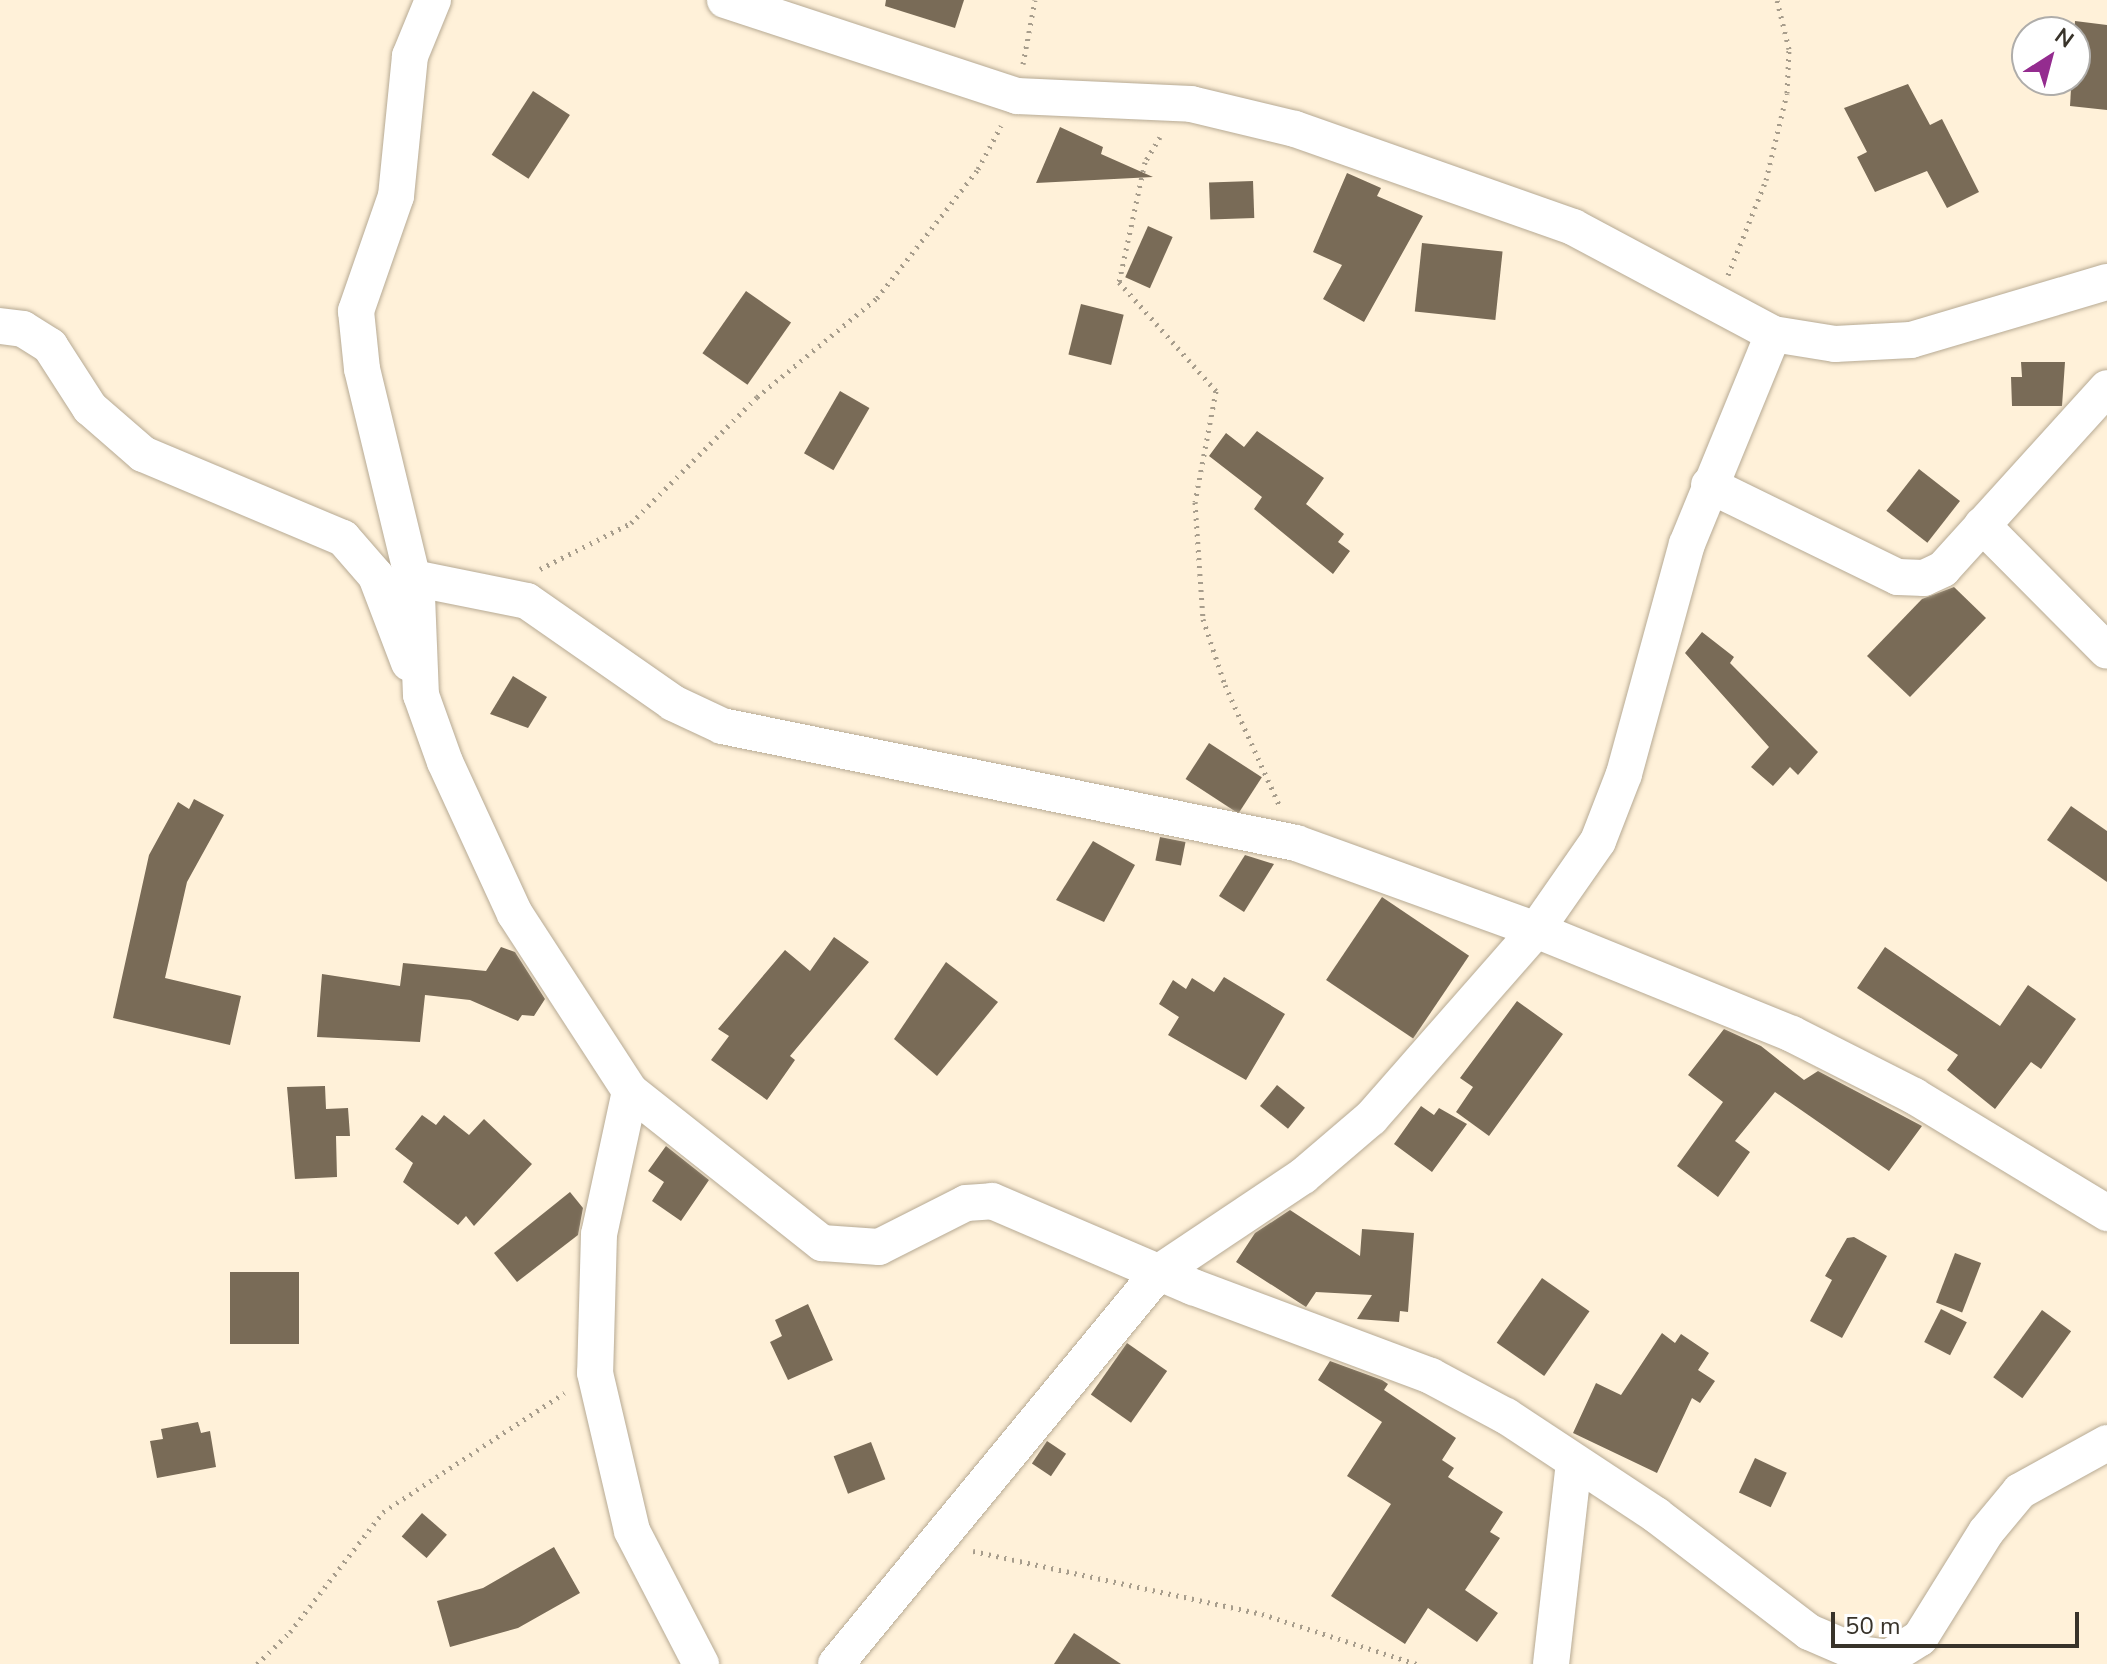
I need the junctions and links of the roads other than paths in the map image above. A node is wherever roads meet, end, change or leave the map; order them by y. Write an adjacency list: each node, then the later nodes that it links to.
1 (433, 0): 9 (street)
2 (725, 0): 5 (street)
3 (2107, 282): 5 (street)
4 (8, 320): 11 (street)
5 (1773, 334): 7 (street)
6 (2107, 388): 8 (street)
7 (1709, 485): 8 (street); 12 (street)
8 (1982, 525): 10 (street)
9 (413, 578): 11 (street); 12 (street)
10 (2107, 651)
11 (421, 695): 13 (street)
12 (1536, 930): 14 (street); 15 (street)
13 (630, 1091): 15 (street); 19 (street)
14 (2107, 1213)
15 (1158, 1273): 17 (street); 20 (street)
16 (2107, 1443): 18 (street)
17 (1574, 1462): 18 (street); 21 (street)
18 (1892, 1661)
19 (701, 1664)
20 (836, 1664)
21 (1551, 1664)

